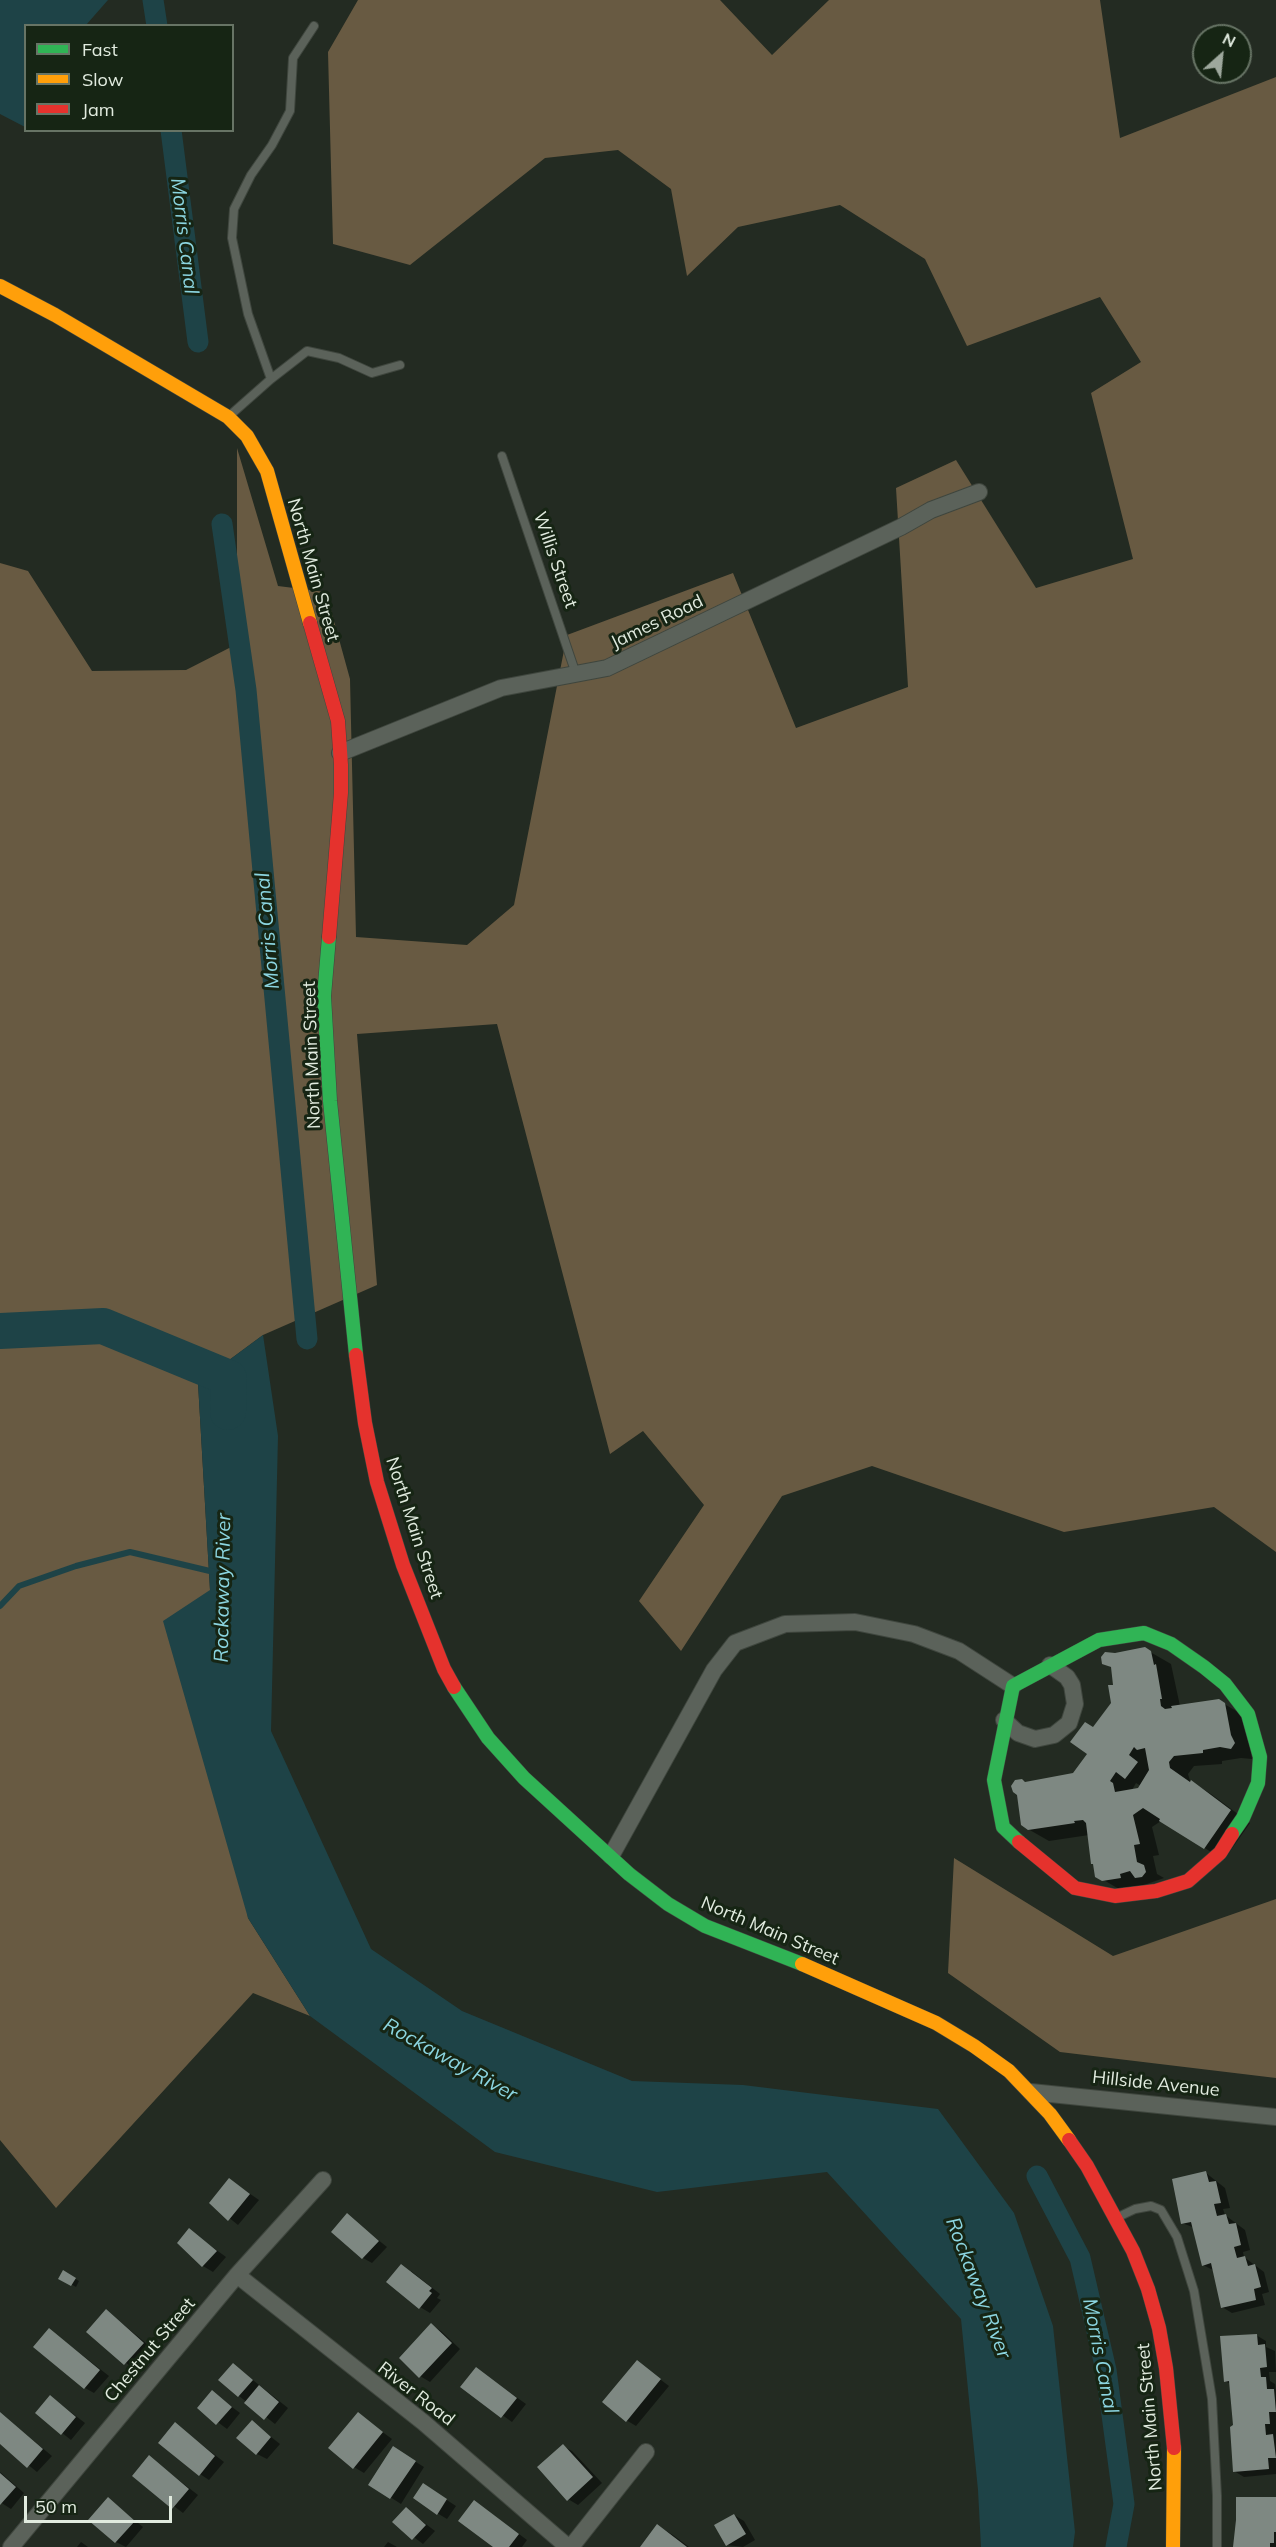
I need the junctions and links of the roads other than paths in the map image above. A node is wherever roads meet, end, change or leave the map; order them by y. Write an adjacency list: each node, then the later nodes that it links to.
1 (314, 26): 4 (lane)
2 (0, 286): 5 (street, North Main Street)
3 (400, 365): 4 (lane)
4 (271, 379): 5 (lane)
5 (228, 417): 9 (street, North Main Street)
6 (502, 456): 8 (lane, Willis Street)
7 (979, 492): 8 (street, James Road)
8 (576, 674): 9 (street, James Road)
9 (340, 753): 13 (street, North Main Street)
10 (1050, 1665): 11 (street); 12 (street); 12 (street)
11 (1013, 1686): 12 (street); 13 (street)
12 (1004, 1720)
13 (611, 1856): 14 (street, North Main Street)
14 (1031, 2092): 15 (street, Hillside Avenue); 17 (street, North Main Street)
15 (1276, 2117)
16 (322, 2180): 18 (street, Chestnut Street)
17 (1116, 2218): 22 (street, North Main Street); 23 (lane)
18 (237, 2275): 20 (street, Chestnut Street); 21 (street, River Road)
19 (646, 2452): 21 (street)
20 (11, 2547)
21 (569, 2547)
22 (1173, 2547)
23 (1217, 2547)

